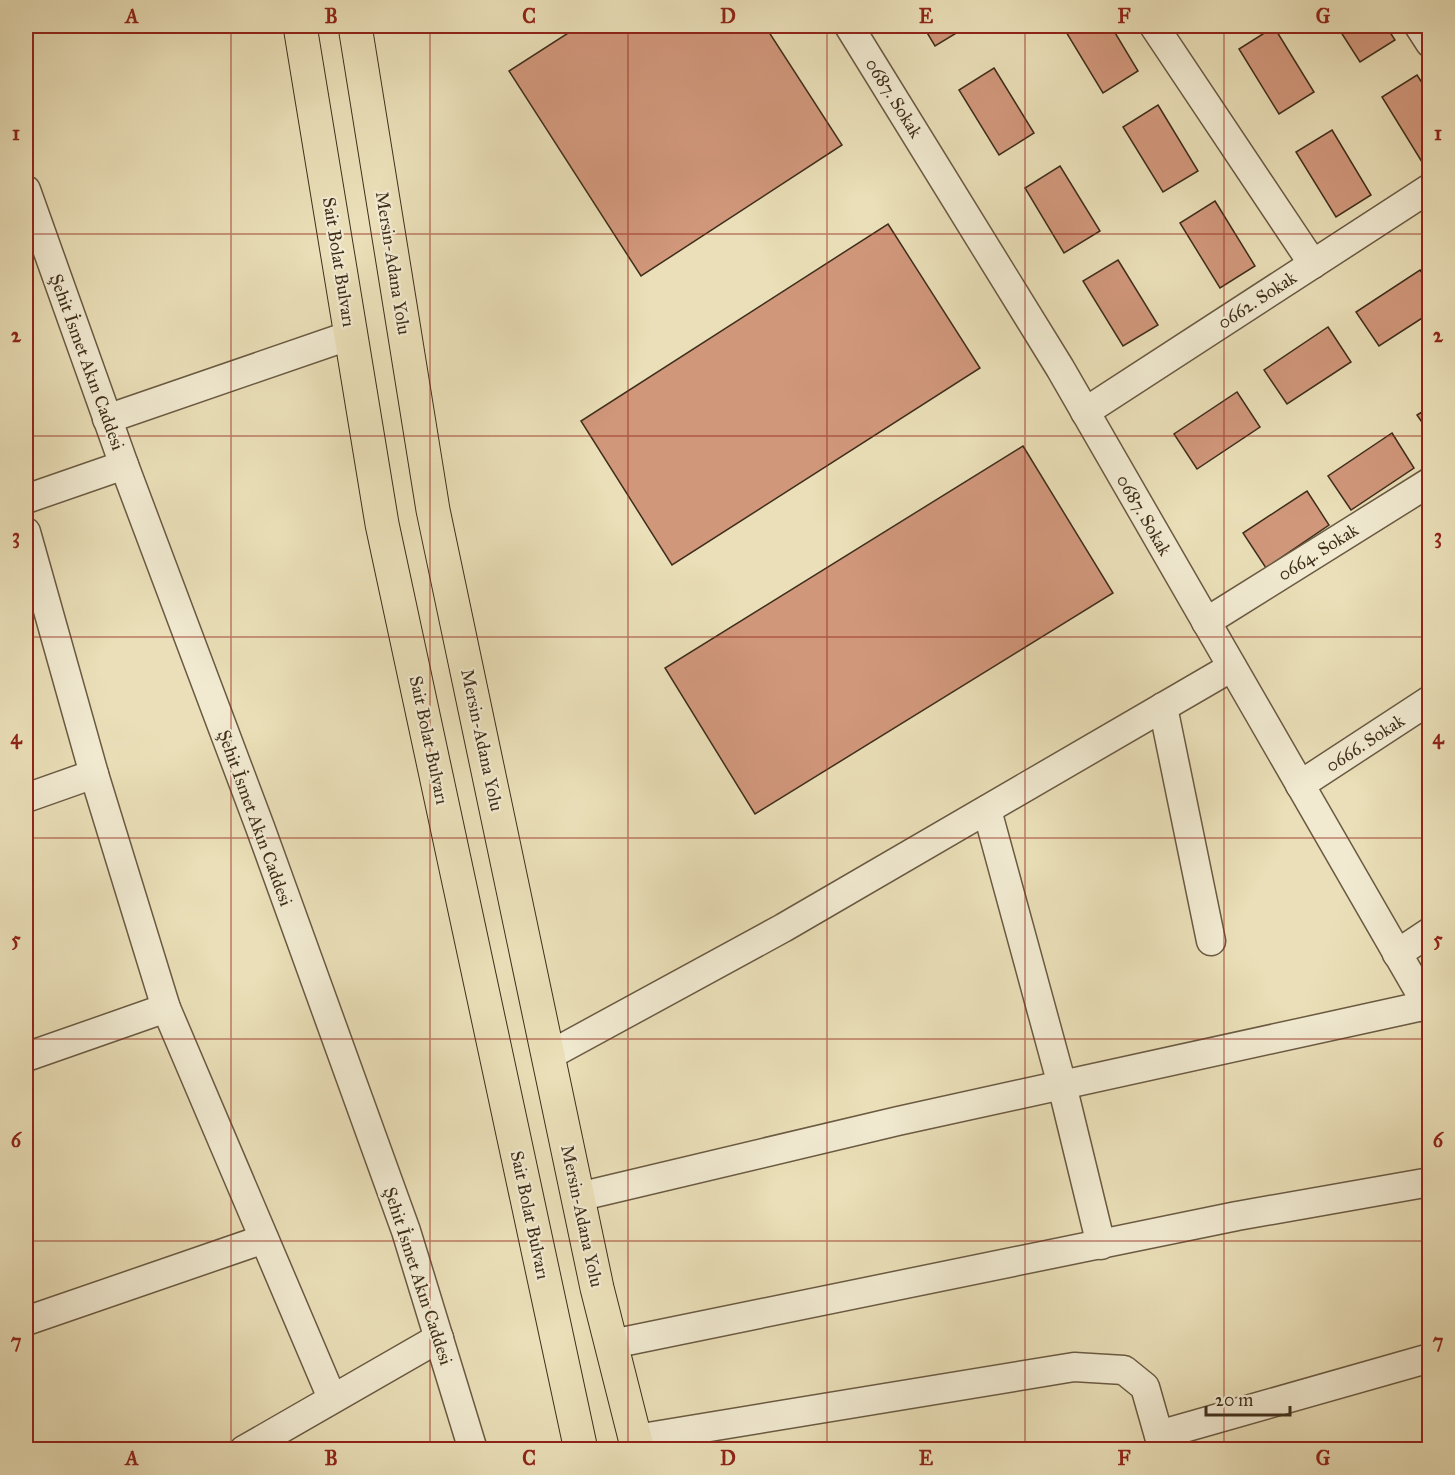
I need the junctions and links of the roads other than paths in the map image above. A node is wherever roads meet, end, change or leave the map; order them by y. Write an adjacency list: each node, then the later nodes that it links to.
1 (300, 26): 10 (highway, Sait Bolat Bulvarı)
2 (355, 26): 30 (highway, Mersin-Adana Yolu)
3 (849, 26): 11 (street, 0687. Sokak)
4 (1154, 26): 9 (street)
5 (1419, 26): 6 (street)
6 (1430, 44)
7 (1430, 188): 9 (street, 0662. Sokak)
8 (26, 193): 12 (street, Şehit İsmet Akın Caddesi)
9 (1313, 264): 11 (street, 0662. Sokak)
10 (351, 335): 12 (street); 46 (highway, Sait Bolat Bulvarı)
11 (1085, 411): 17 (street, 0687. Sokak)
12 (107, 419): 13 (street, Şehit İsmet Akın Caddesi)
13 (124, 465): 15 (street); 38 (street, Şehit İsmet Akın Caddesi)
14 (1430, 482): 17 (street, 0664. Sokak)
15 (26, 499)
16 (26, 532): 21 (street)
17 (1206, 622): 18 (street, 0687. Sokak)
18 (1232, 667): 20 (street); 22 (street, 0687. Sokak)
19 (1430, 700): 22 (street, 0666. Sokak)
20 (1163, 707): 24 (street); 26 (street)
21 (94, 774): 23 (street); 29 (street)
22 (1300, 784): 27 (street, 0687. Sokak)
23 (26, 798)
24 (987, 810): 30 (street); 32 (street)
25 (1430, 932): 27 (street)
26 (1211, 941)
27 (1397, 954): 28 (street, 0687. Sokak)
28 (1428, 1007): 32 (street)
29 (166, 1008): 31 (street); 35 (street)
30 (548, 1056): 34 (highway, Mersin-Adana Yolu)
31 (26, 1057)
32 (1062, 1085): 34 (street); 36 (street)
33 (1430, 1182): 36 (street)
34 (578, 1197): 39 (highway, Mersin-Adana Yolu)
35 (264, 1239): 37 (street); 41 (street)
36 (1101, 1245): 39 (street)
37 (26, 1321)
38 (439, 1338): 41 (street); 45 (street, Şehit İsmet Akın Caddesi)
39 (612, 1344): 43 (highway, Mersin-Adana Yolu)
40 (1430, 1358): 42 (street)
41 (332, 1398): 44 (street)
42 (1161, 1442): 43 (street)
43 (637, 1444)
44 (244, 1449)
45 (473, 1449)
46 (580, 1449)

